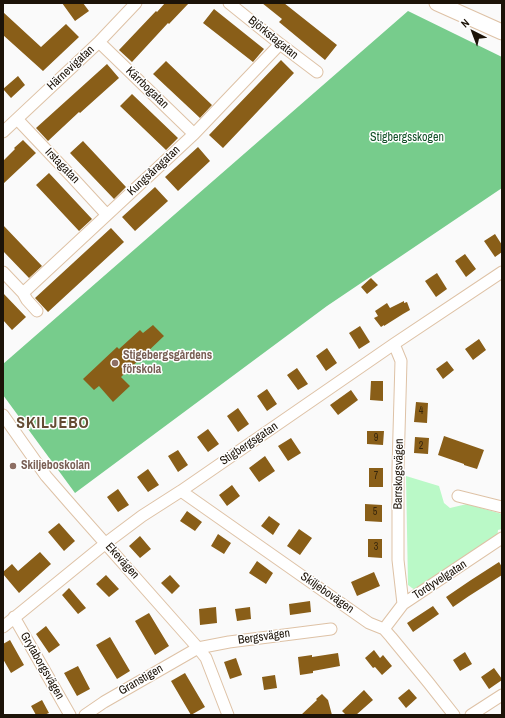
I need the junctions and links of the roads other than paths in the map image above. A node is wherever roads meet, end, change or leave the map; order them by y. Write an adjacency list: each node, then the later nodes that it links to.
1 (136, 3): 5 (street, Härnevigatan)
2 (229, 3): 6 (street, Björkstagatan)
3 (436, 3): 4 (main road)
4 (502, 32)
5 (99, 42): 8 (street, Härnevigatan); 10 (street, Kärrbogatan)
6 (280, 44): 7 (street, Björkstagatan); 10 (street, Kungsåragatan)
7 (316, 72)
8 (17, 119): 9 (street, Härnevigatan); 11 (street, Irstagatan)
9 (3, 132)
10 (194, 134): 11 (street, Kungsåragatan)
11 (107, 215): 14 (street, Kungsåragatan)
12 (3, 272): 14 (street)
13 (501, 275): 16 (street, Stigbergsgatan)
14 (23, 293): 15 (street)
15 (37, 311)
16 (394, 344): 18 (street, Stigbergsgatan); 23 (street, Barrskogsvägen)
17 (3, 415): 22 (street, Ekevägen)
18 (181, 491): 22 (street, Stigbergsgatan); 27 (street, Skiljebovägen)
19 (458, 496): 20 (street)
20 (502, 507)
21 (502, 538): 23 (street, Tordyvelgatan)
22 (106, 543): 24 (street, Stigbergsgatan); 28 (street, Ekevägen)
23 (403, 604): 27 (street, Tordyvelgatan)
24 (14, 618): 25 (street, Stigbergsgatan); 30 (street, Grytaborgsvägen)
25 (3, 627)
26 (331, 629): 28 (street, Bergsvägen)
27 (384, 629): 33 (street, Skiljebovägen)
28 (198, 648): 31 (street, Granstigen); 32 (street, Ekevägen)
29 (502, 695): 34 (street)
30 (70, 715)
31 (85, 715)
32 (228, 715)
33 (454, 715)
34 (471, 715)

